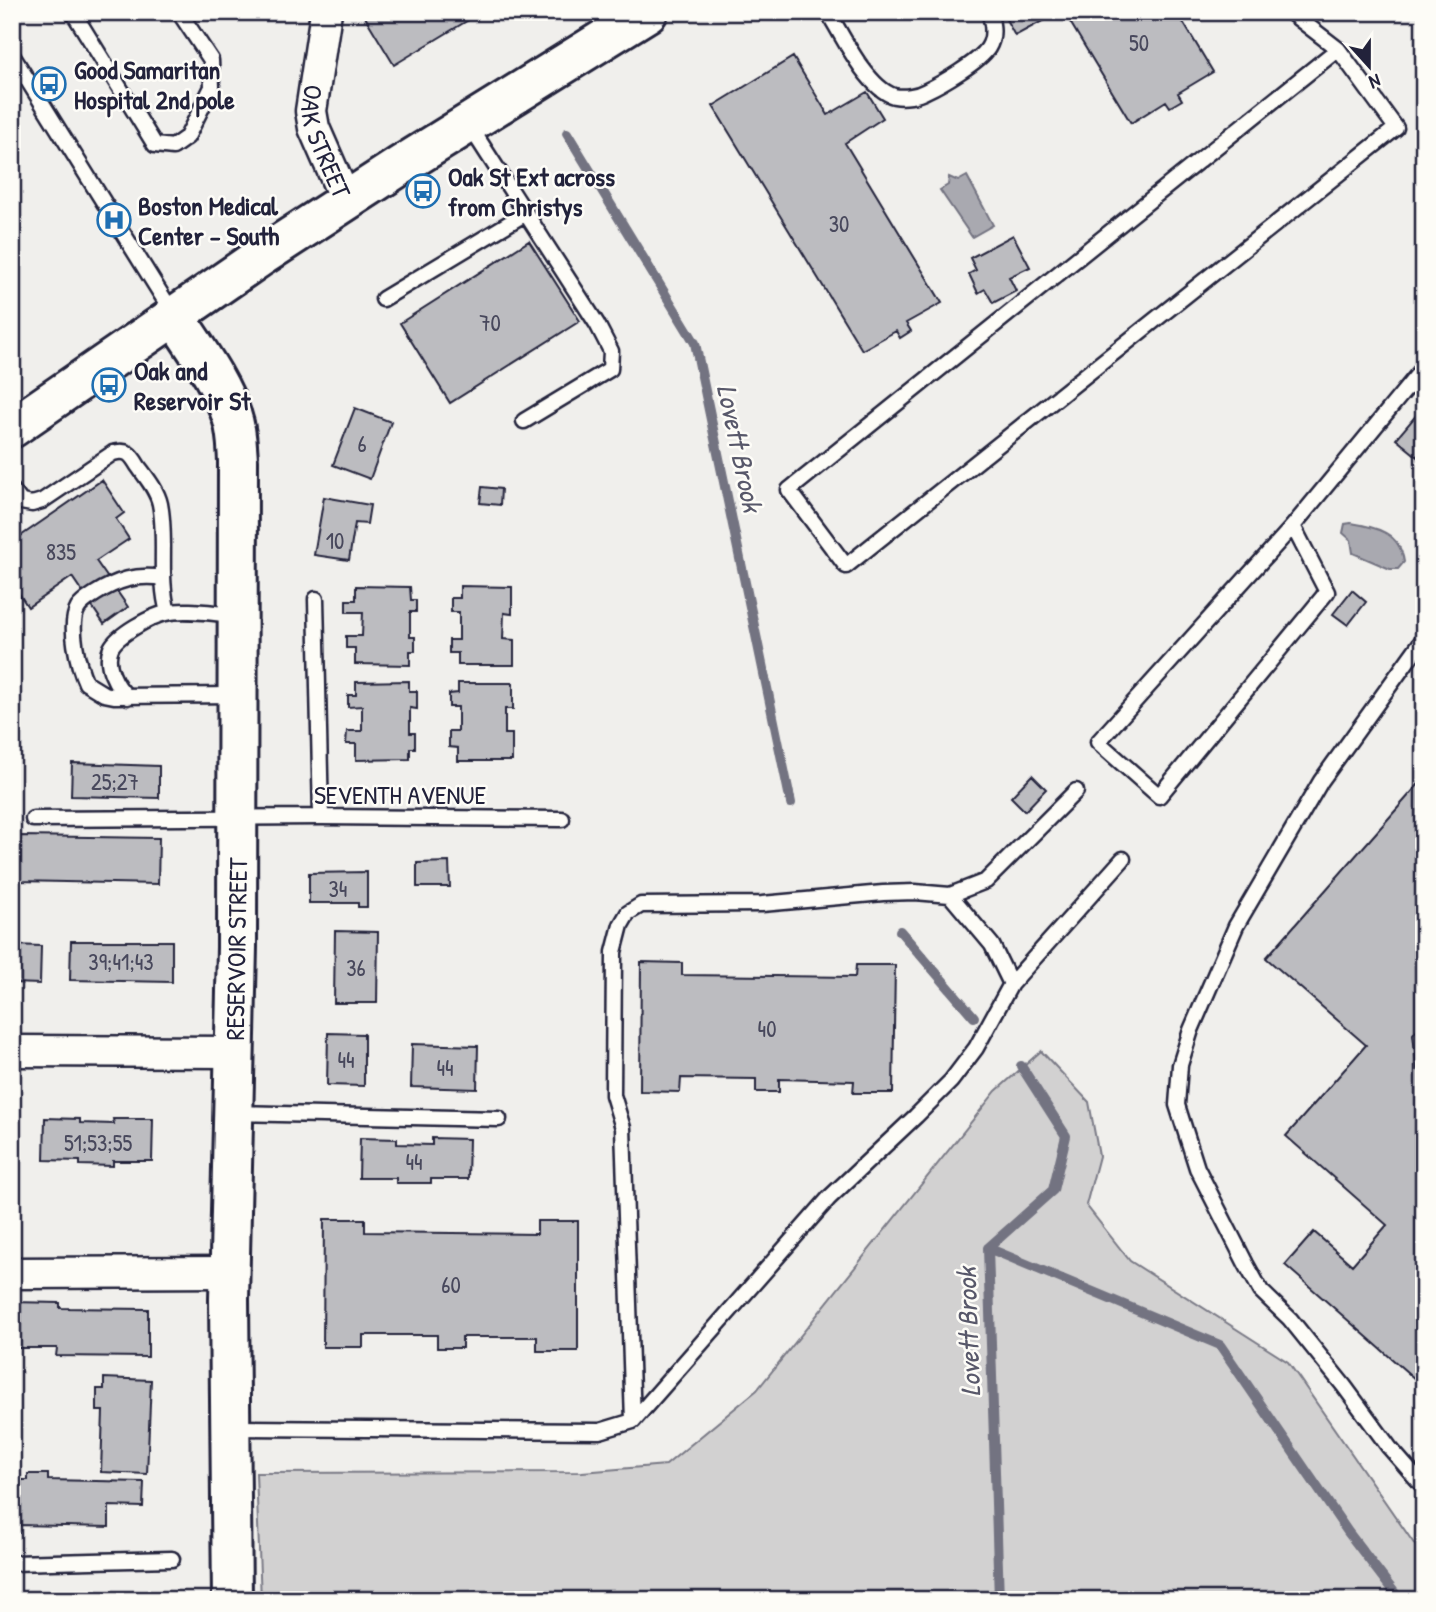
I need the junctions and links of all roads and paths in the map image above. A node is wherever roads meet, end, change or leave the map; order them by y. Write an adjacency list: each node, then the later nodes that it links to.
1 (73, 12): 2 (lane)
2 (178, 12)
3 (326, 12): 11 (street, OAK STREET)
4 (648, 12): 10 (street)
5 (828, 12): 6 (lane)
6 (989, 12)
7 (1290, 12): 8 (lane)
8 (1338, 49): 8 (lane)
9 (12, 55): 14 (lane)
10 (468, 124): 11 (street); 12 (lane)
11 (346, 201): 14 (street, OAK STREET)
12 (526, 213): 13 (lane); 16 (lane)
13 (383, 299)
14 (174, 316): 17 (street, OAK STREET); 23 (street, RESERVOIR STREET)
15 (1424, 367): 19 (lane)
16 (524, 421)
17 (12, 428)
18 (12, 490): 20 (lane)
19 (1293, 526): 19 (lane)
20 (163, 578): 22 (lane); 26 (lane)
21 (316, 599): 28 (lane)
22 (168, 612): 23 (lane); 26 (lane)
23 (238, 615): 25 (street, RESERVOIR STREET)
24 (1424, 638): 43 (lane)
25 (239, 695): 26 (lane); 30 (street, RESERVOIR STREET)
26 (128, 697)
27 (1076, 790): 33 (lane)
28 (321, 817): 30 (lane, SEVENTH AVENUE); 31 (lane, SEVENTH AVENUE)
29 (33, 819): 30 (lane, SEVENTH AVENUE)
30 (238, 819): 36 (street, RESERVOIR STREET)
31 (562, 819)
32 (1123, 859): 34 (lane)
33 (950, 895): 34 (lane); 41 (lane)
34 (1011, 984): 41 (lane)
35 (12, 1051): 36 (street)
36 (234, 1052): 37 (street, RESERVOIR STREET)
37 (233, 1112): 38 (lane); 39 (street, RESERVOIR STREET)
38 (499, 1119)
39 (229, 1272): 40 (street); 42 (street, RESERVOIR STREET)
40 (12, 1273)
41 (633, 1422): 42 (lane)
42 (230, 1428): 46 (street, RESERVOIR STREET)
43 (1424, 1487)
44 (173, 1559): 45 (lane)
45 (12, 1563)
46 (232, 1600)

